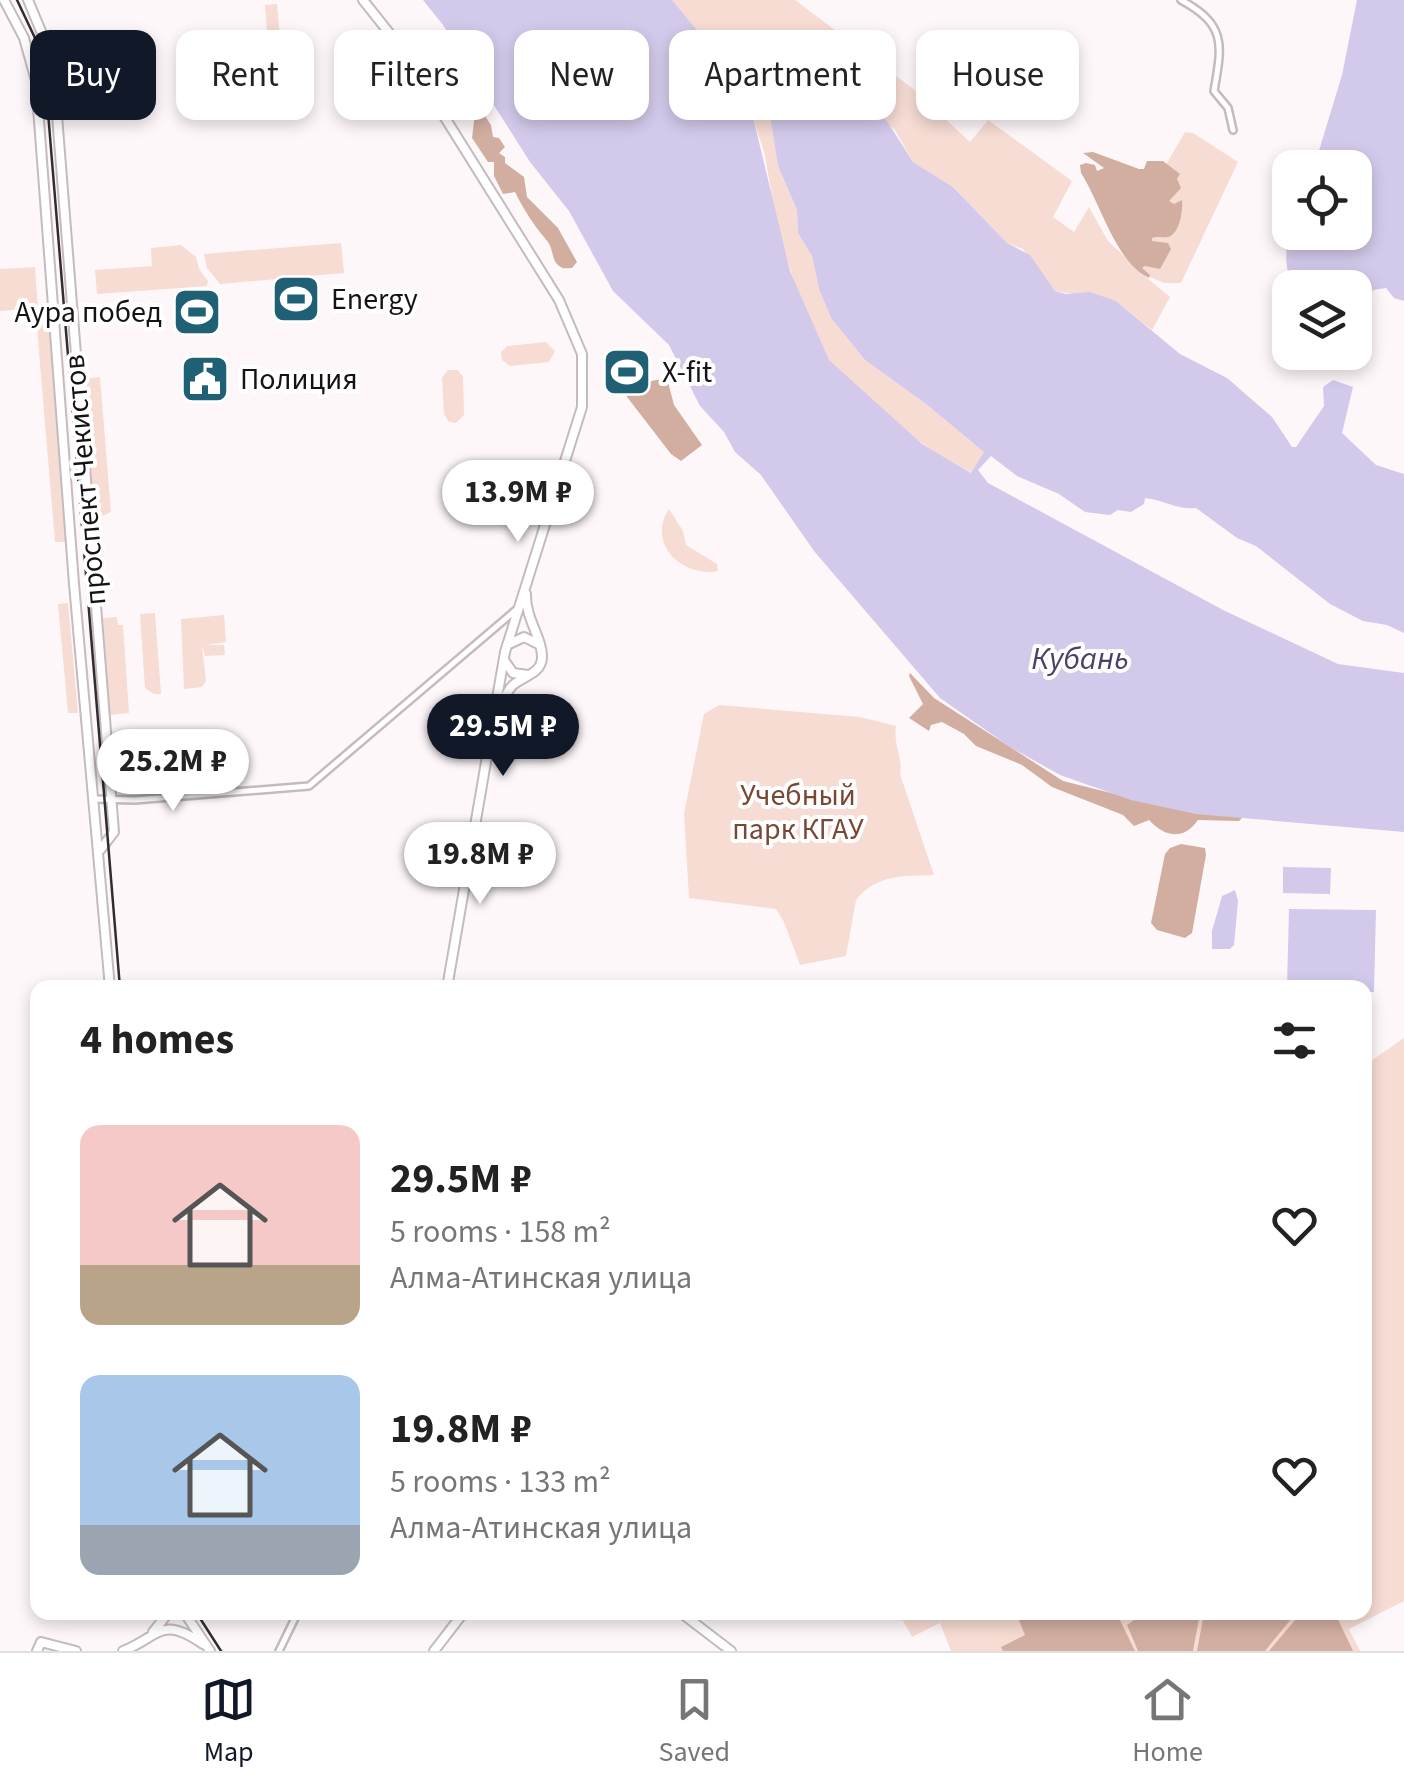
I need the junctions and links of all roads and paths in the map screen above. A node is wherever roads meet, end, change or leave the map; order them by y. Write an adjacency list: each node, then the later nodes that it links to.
1 (4, 0): 7 (main road, проспект Чекистов)
2 (28, 0): 6 (main road, проспект Чекистов)
3 (363, 0): 10 (main road)
4 (1181, 0): 5 (street)
5 (1233, 130)
6 (61, 184): 7 (main road); 8 (main road, проспект Чекистов)
7 (45, 185): 9 (main road, проспект Чекистов)
8 (67, 262): 9 (main road); 18 (main road, проспект Чекистов)
9 (51, 264): 17 (main road, проспект Чекистов)
10 (520, 606): 11 (street); 12 (main road); 13 (main road)
11 (495, 628): 12 (street); 18 (street)
12 (508, 641): 13 (main road); 14 (main road)
13 (539, 646): 15 (main road)
14 (504, 657): 15 (main road); 16 (main road)
15 (532, 673): 16 (main road)
16 (492, 732): 23 (main road)
17 (94, 798): 18 (street); 19 (main road, проспект Чекистов)
18 (110, 799): 20 (main road, проспект Чекистов)
19 (96, 825): 20 (main road, проспект Чекистов); 21 (main road, проспект Чекистов)
20 (106, 840): 21 (main road, проспект Чекистов)
21 (98, 859): 22 (main road)
22 (109, 980)
23 (448, 980)
24 (163, 1620): 29 (main road)
25 (189, 1620): 32 (main road)
26 (294, 1620): 36 (street)
27 (458, 1620): 37 (main road)
28 (690, 1620): 30 (main road)
29 (153, 1632): 32 (main road); 34 (main road)
30 (715, 1639): 33 (main road); 38 (main road)
31 (39, 1646): 35 (main road)
32 (207, 1647)
33 (708, 1648)
34 (130, 1650)
35 (76, 1651)
36 (278, 1651)
37 (434, 1651)
38 (731, 1651)

